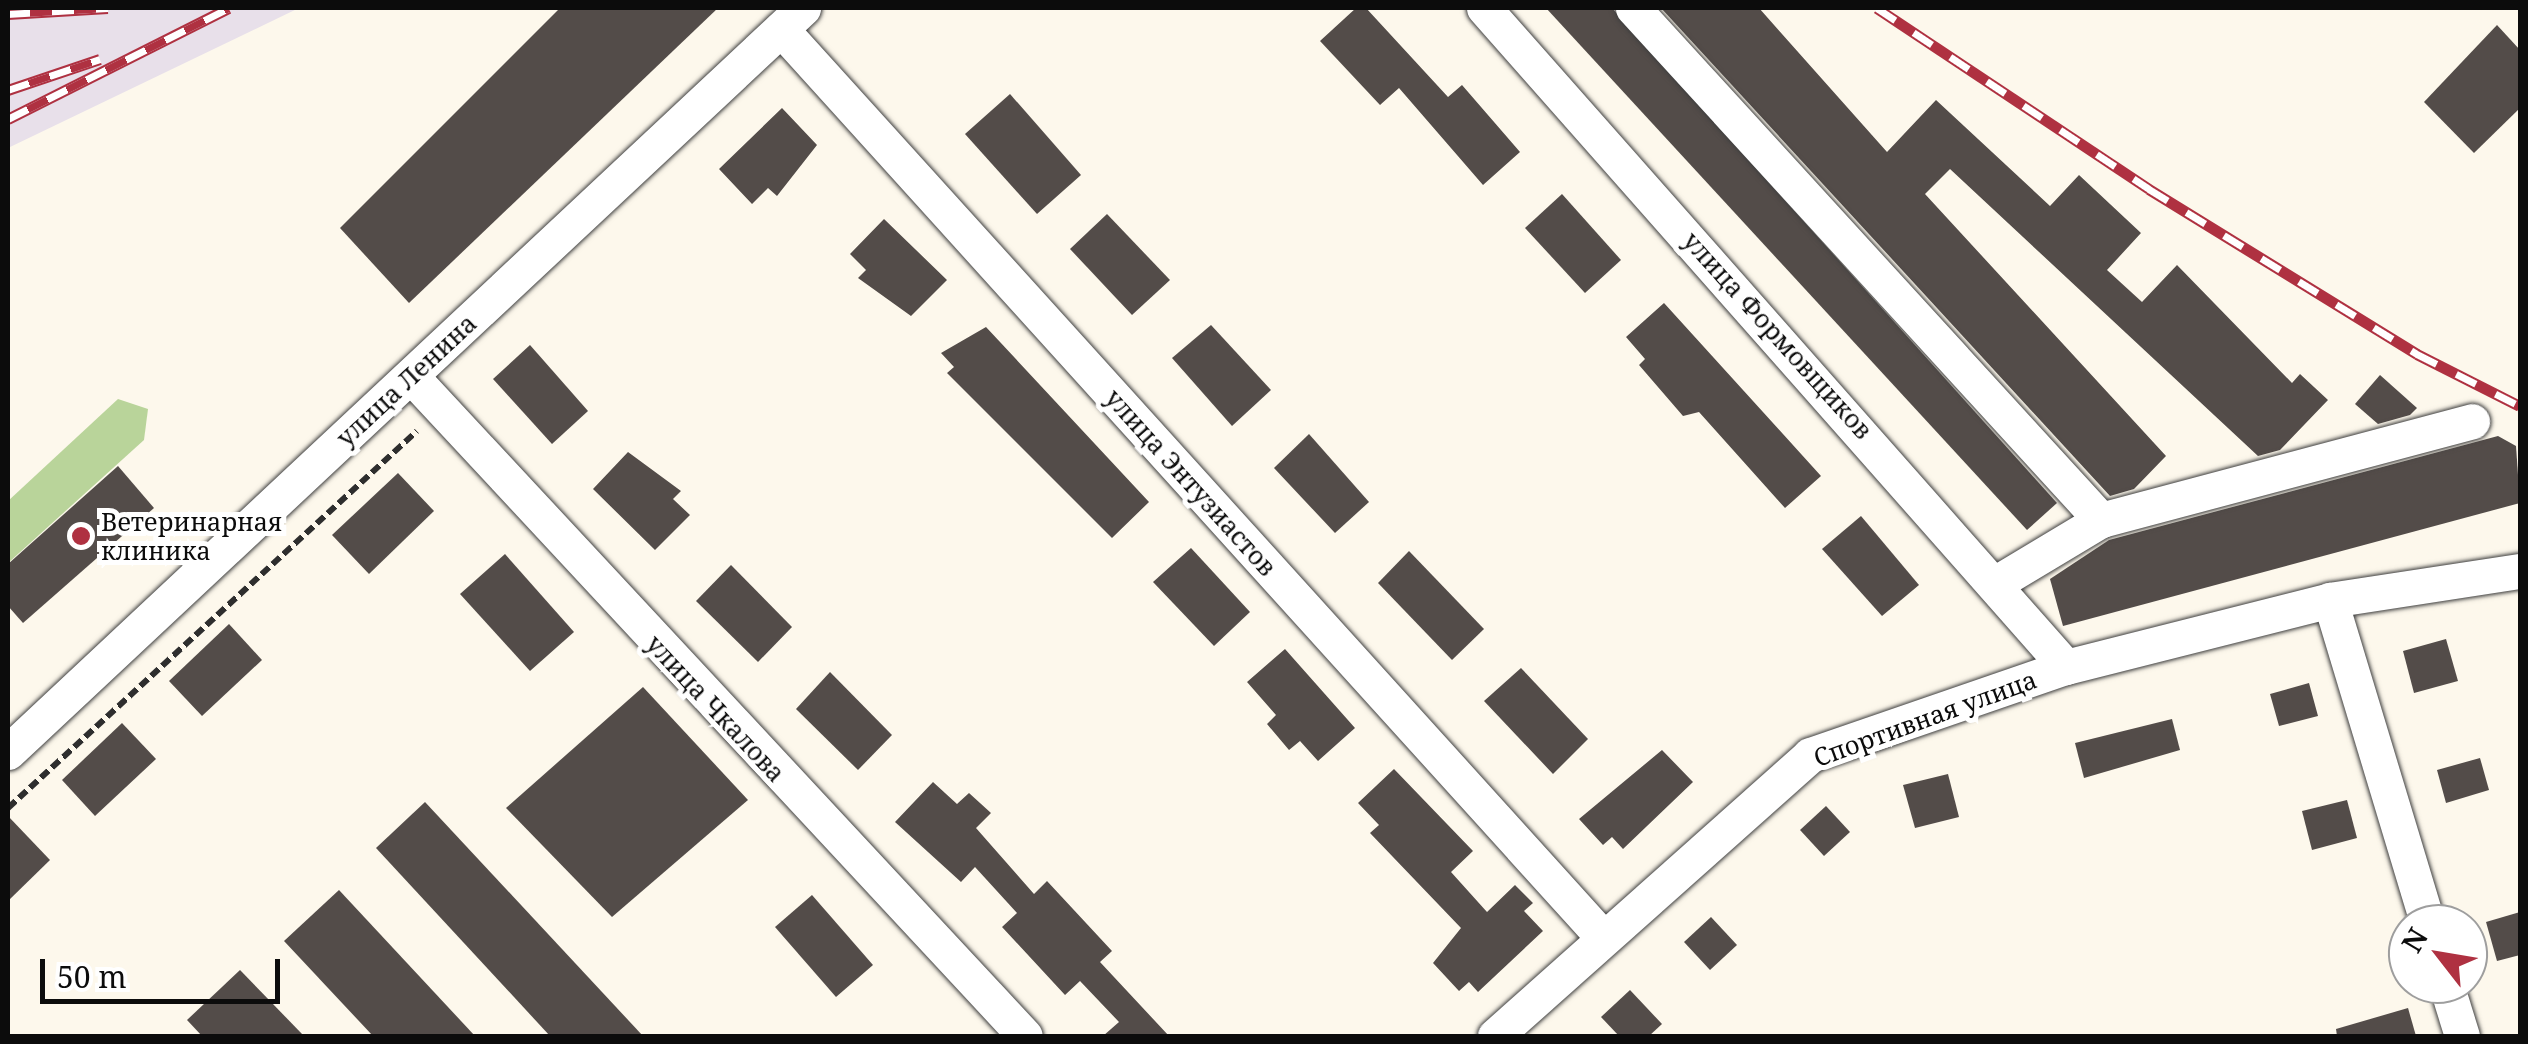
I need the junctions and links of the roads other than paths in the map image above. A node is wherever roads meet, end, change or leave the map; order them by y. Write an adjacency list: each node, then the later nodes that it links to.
1 (1484, 8): 8 (street, улица Формовщиков)
2 (1633, 8): 6 (street)
3 (792, 18): 4 (street, улица Ленина); 13 (street, улица Энтузиастов)
4 (411, 376): 11 (street, улица Ленина); 15 (street, улица Чкалова)
5 (2472, 421): 6 (street)
6 (2102, 520): 8 (street)
7 (2520, 572): 9 (street, Спортивная улица)
8 (1996, 583): 10 (street, улица Формовщиков)
9 (2330, 600): 10 (street, Спортивная улица); 12 (street)
10 (2066, 667): 13 (street, Спортивная улица)
11 (8, 752)
12 (2422, 904)
13 (1600, 934): 16 (street, Спортивная улица)
14 (2452, 1004): 17 (street)
15 (1025, 1036)
16 (1495, 1036)
17 (2462, 1036)

